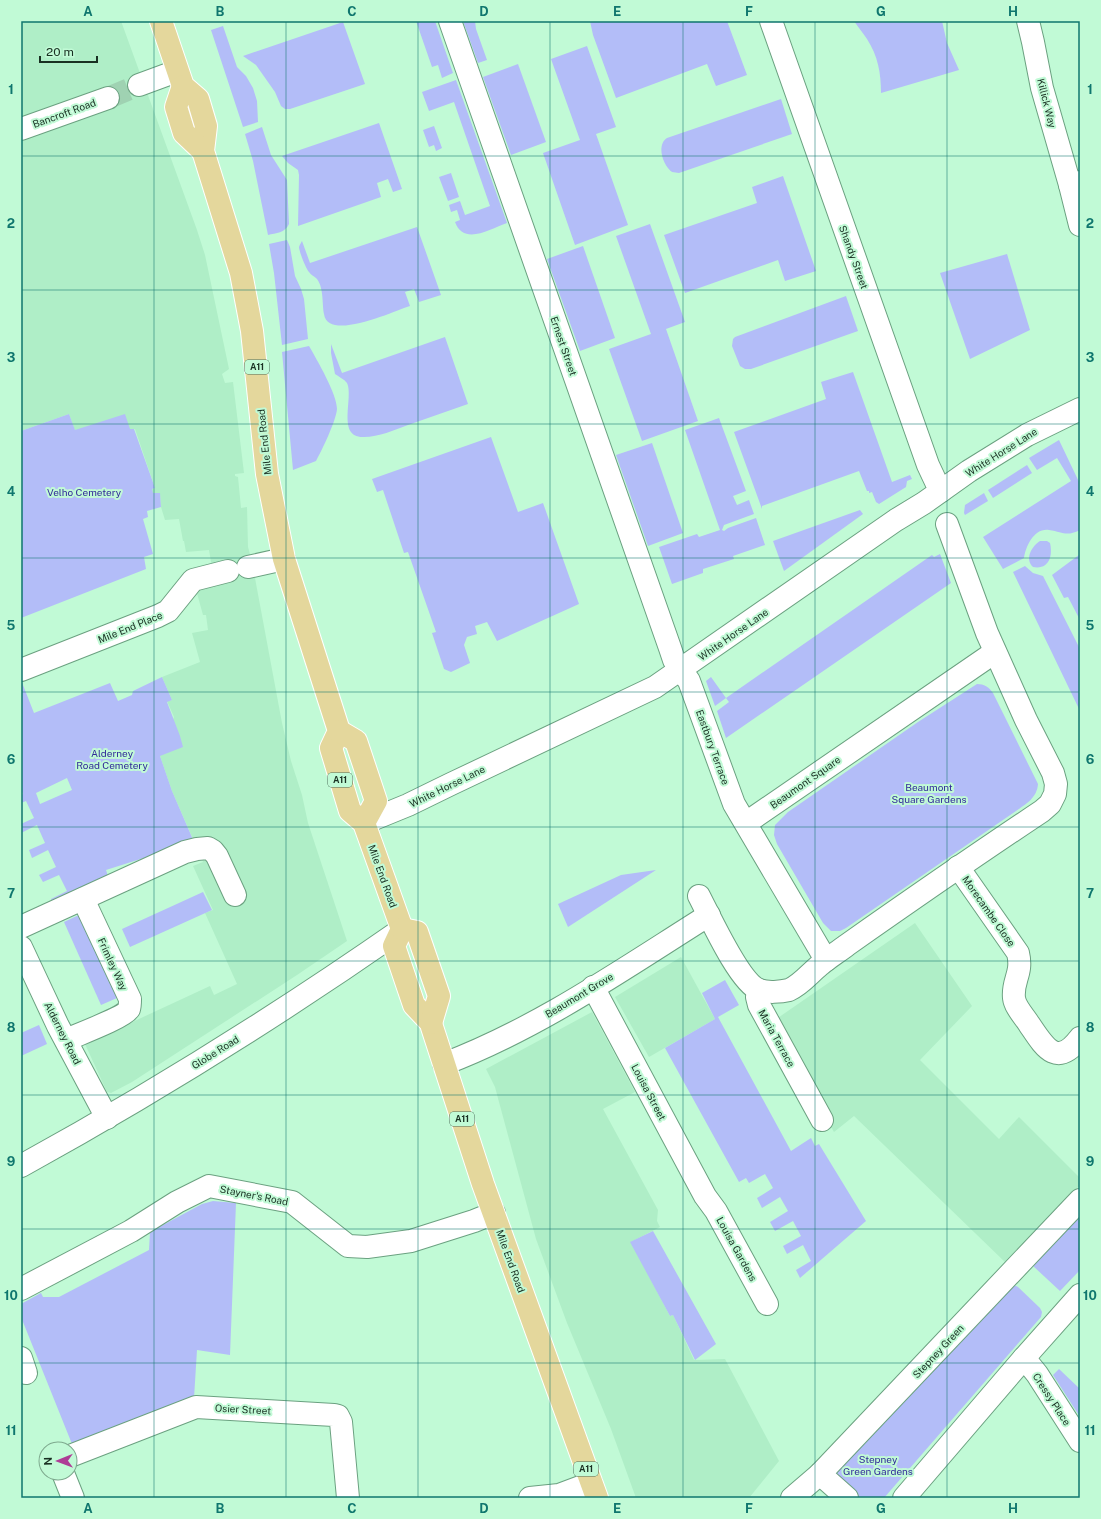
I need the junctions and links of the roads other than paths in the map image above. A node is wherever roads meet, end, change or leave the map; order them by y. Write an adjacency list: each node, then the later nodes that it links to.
1 (162, 21): 5 (highway)
2 (450, 21): 17 (street, Ernest Street)
3 (771, 21): 12 (street, Shandy Street)
4 (1028, 21): 9 (street, Killick Way)
5 (180, 78): 6 (street); 14 (highway, Mile End Road / A11)
6 (139, 85)
7 (108, 98): 8 (street, Bancroft Road)
8 (21, 128)
9 (1075, 184): 10 (street, Killick Way)
10 (1080, 225)
11 (1080, 409): 12 (street, White Horse Lane)
12 (941, 491): 17 (street, White Horse Lane)
13 (947, 524): 15 (street)
14 (284, 559): 16 (street, Mile End Place); 18 (highway, Mile End Road / A11)
15 (995, 652): 19 (street, Beaumont Square); 20 (street)
16 (21, 670)
17 (681, 670): 18 (street, White Horse Lane); 19 (street, Eastbury Terrace)
18 (364, 823): 26 (highway, Mile End Road)
19 (746, 823): 28 (street)
20 (958, 867): 28 (street); 32 (street, Morecambe Close)
21 (234, 895): 23 (street)
22 (699, 896): 24 (street)
23 (83, 899): 25 (street); 33 (street, Frimley Way)
24 (709, 915): 30 (street, Beaumont Grove); 31 (street)
25 (21, 927)
26 (402, 929): 34 (highway, Mile End Road / A11); 35 (street, Globe Road)
27 (21, 947): 29 (street, Alderney Road)
28 (826, 960): 31 (street)
29 (26, 970): 33 (street, Alderney Road)
30 (593, 987): 34 (street, Beaumont Grove); 38 (street, Louisa Street)
31 (759, 990): 36 (street, Maria Terrace)
32 (1080, 1038)
33 (66, 1040): 35 (street, Alderney Road)
34 (444, 1064): 40 (highway, Mile End Road / A11)
35 (107, 1118): 37 (street, Globe Road)
36 (822, 1120)
37 (21, 1166)
38 (705, 1196): 43 (street, Louisa Gardens)
39 (1080, 1200): 47 (street, Stepney Green)
40 (494, 1213): 41 (street, Stayner's Road); 49 (highway, Mile End Road / A11)
41 (21, 1289)
42 (1080, 1295): 44 (street)
43 (767, 1304)
44 (1024, 1358): 45 (street, Cressy Place); 55 (street)
45 (1080, 1441)
46 (78, 1457): 51 (street, Osier Street)
47 (820, 1474): 53 (street, Stepney Green); 54 (street)
48 (71, 1481): 50 (street)
49 (594, 1491): 52 (street)
50 (73, 1498)
51 (348, 1498)
52 (530, 1498)
53 (792, 1498)
54 (847, 1498)
55 (904, 1498)

